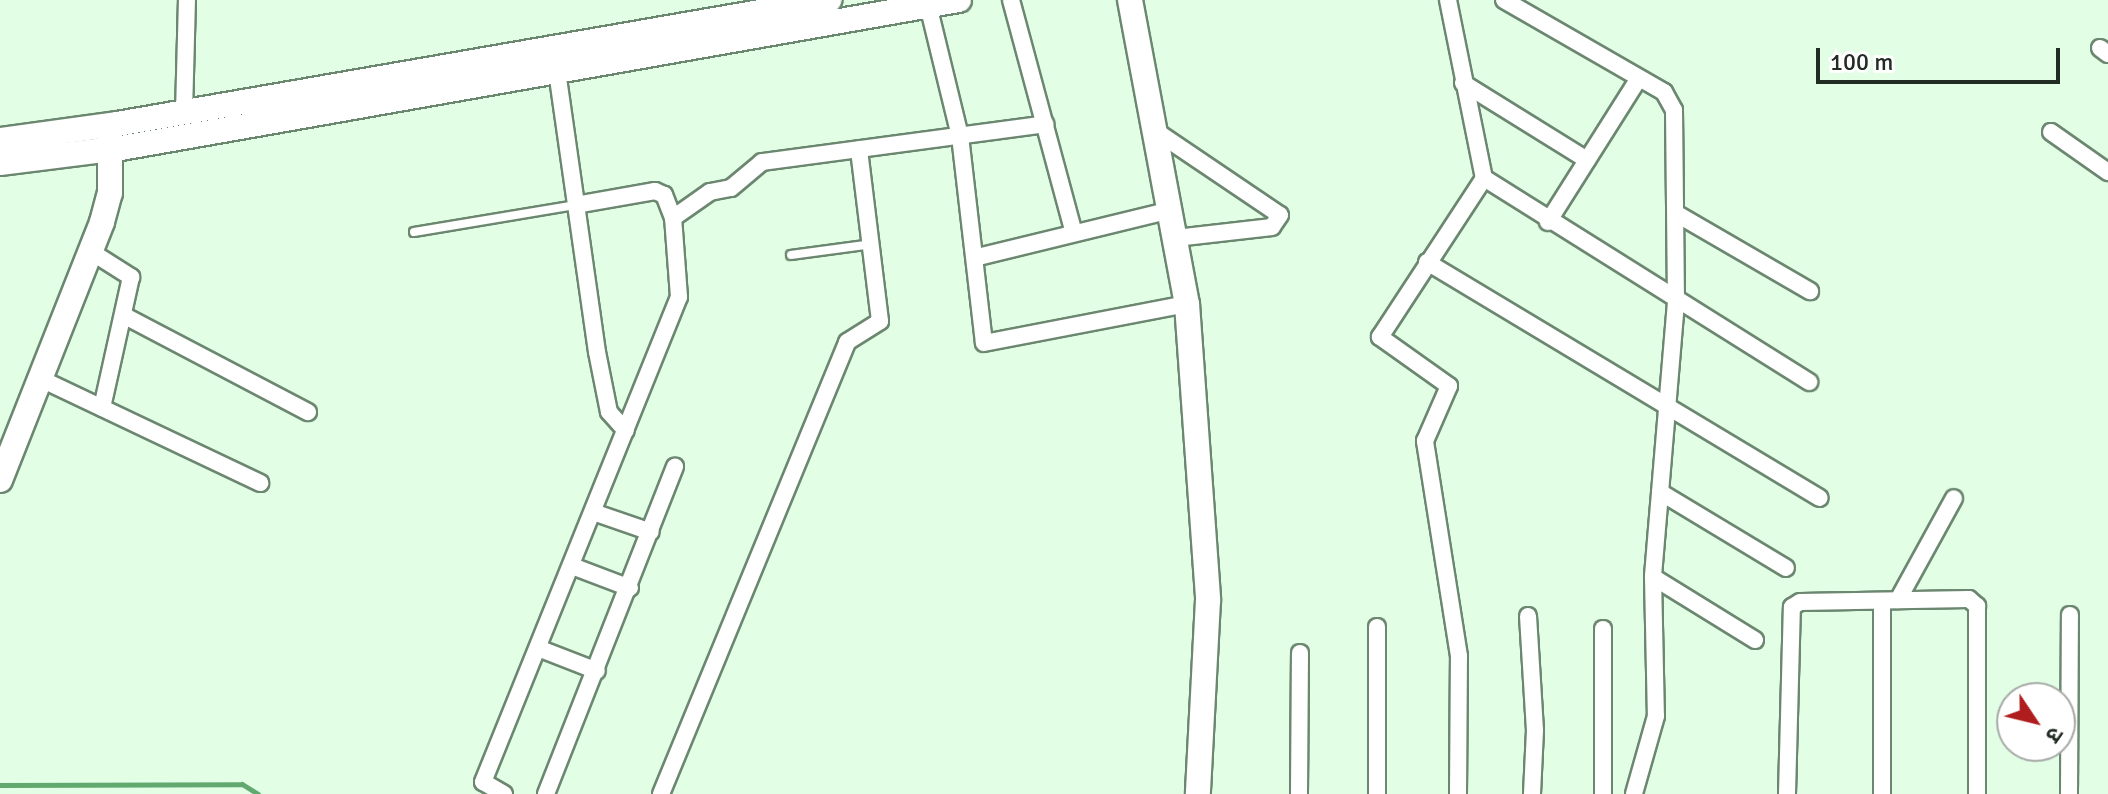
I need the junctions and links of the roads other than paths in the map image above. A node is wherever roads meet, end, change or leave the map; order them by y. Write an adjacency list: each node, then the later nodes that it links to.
1 (187, 0): 12 (street)
2 (829, 0): 12 (main road)
3 (959, 0): 8 (main road)
4 (1011, 0): 13 (street)
5 (1130, 0): 14 (main road)
6 (1448, 0): 11 (street)
7 (1504, 0): 10 (street)
8 (928, 5): 9 (main road); 16 (street)
9 (557, 71): 17 (main road); 24 (street)
10 (1639, 78): 20 (street); 26 (street)
11 (1463, 83): 20 (street); 23 (street)
12 (184, 113): 17 (main road)
13 (1045, 124): 16 (street); 30 (street)
14 (1157, 132): 25 (main road); 31 (street)
15 (2051, 132): 22 (street)
16 (960, 136): 19 (street); 35 (street)
17 (110, 137): 18 (main road); 21 (main road); 33 (main road)
18 (0, 140)
19 (859, 149): 27 (street); 32 (street)
20 (1587, 160): 28 (street)
21 (0, 163)
22 (2108, 172)
23 (1484, 178): 28 (street); 36 (street)
24 (576, 205): 27 (street); 29 (lane); 46 (street)
25 (1171, 210): 30 (street); 31 (main road)
26 (1677, 214): 37 (street); 38 (street)
27 (673, 218): 46 (street)
28 (1548, 222): 38 (street)
29 (414, 232)
30 (1074, 233): 35 (street)
31 (1176, 238): 39 (main road)
32 (873, 244): 34 (lane); 70 (street)
33 (90, 251): 40 (street); 41 (main road)
34 (791, 255)
35 (978, 257): 39 (street)
36 (1427, 262): 44 (street); 74 (street)
37 (1810, 291)
38 (1676, 302): 42 (street); 44 (street)
39 (1187, 304): 71 (main road)
40 (123, 315): 43 (street); 45 (street)
41 (39, 378): 43 (street); 48 (main road)
42 (1809, 382)
43 (102, 408): 49 (street)
44 (1668, 411): 50 (street); 51 (street)
45 (308, 412)
46 (626, 431): 53 (street)
47 (675, 467): 54 (street)
48 (0, 480)
49 (260, 483)
50 (1660, 492): 56 (street); 57 (street)
51 (1819, 498)
52 (1954, 498): 59 (street)
53 (593, 512): 54 (street); 55 (street)
54 (651, 532): 58 (street)
55 (572, 566): 58 (street); 65 (street)
56 (1786, 568)
57 (1653, 577): 64 (street); 77 (street)
58 (630, 588): 67 (street)
59 (1890, 600): 78 (street); 79 (street); 80 (street)
60 (2070, 615): 81 (street)
61 (1528, 616): 75 (street)
62 (1377, 627): 73 (street)
63 (1603, 629): 76 (street)
64 (1755, 640)
65 (538, 648): 67 (street); 68 (street)
66 (1300, 653): 72 (street)
67 (597, 671): 69 (street)
68 (504, 794)
69 (546, 794)
70 (661, 794)
71 (1198, 794)
72 (1299, 794)
73 (1377, 794)
74 (1458, 794)
75 (1532, 794)
76 (1603, 794)
77 (1634, 794)
78 (1787, 794)
79 (1882, 794)
80 (1977, 794)
81 (2069, 794)

